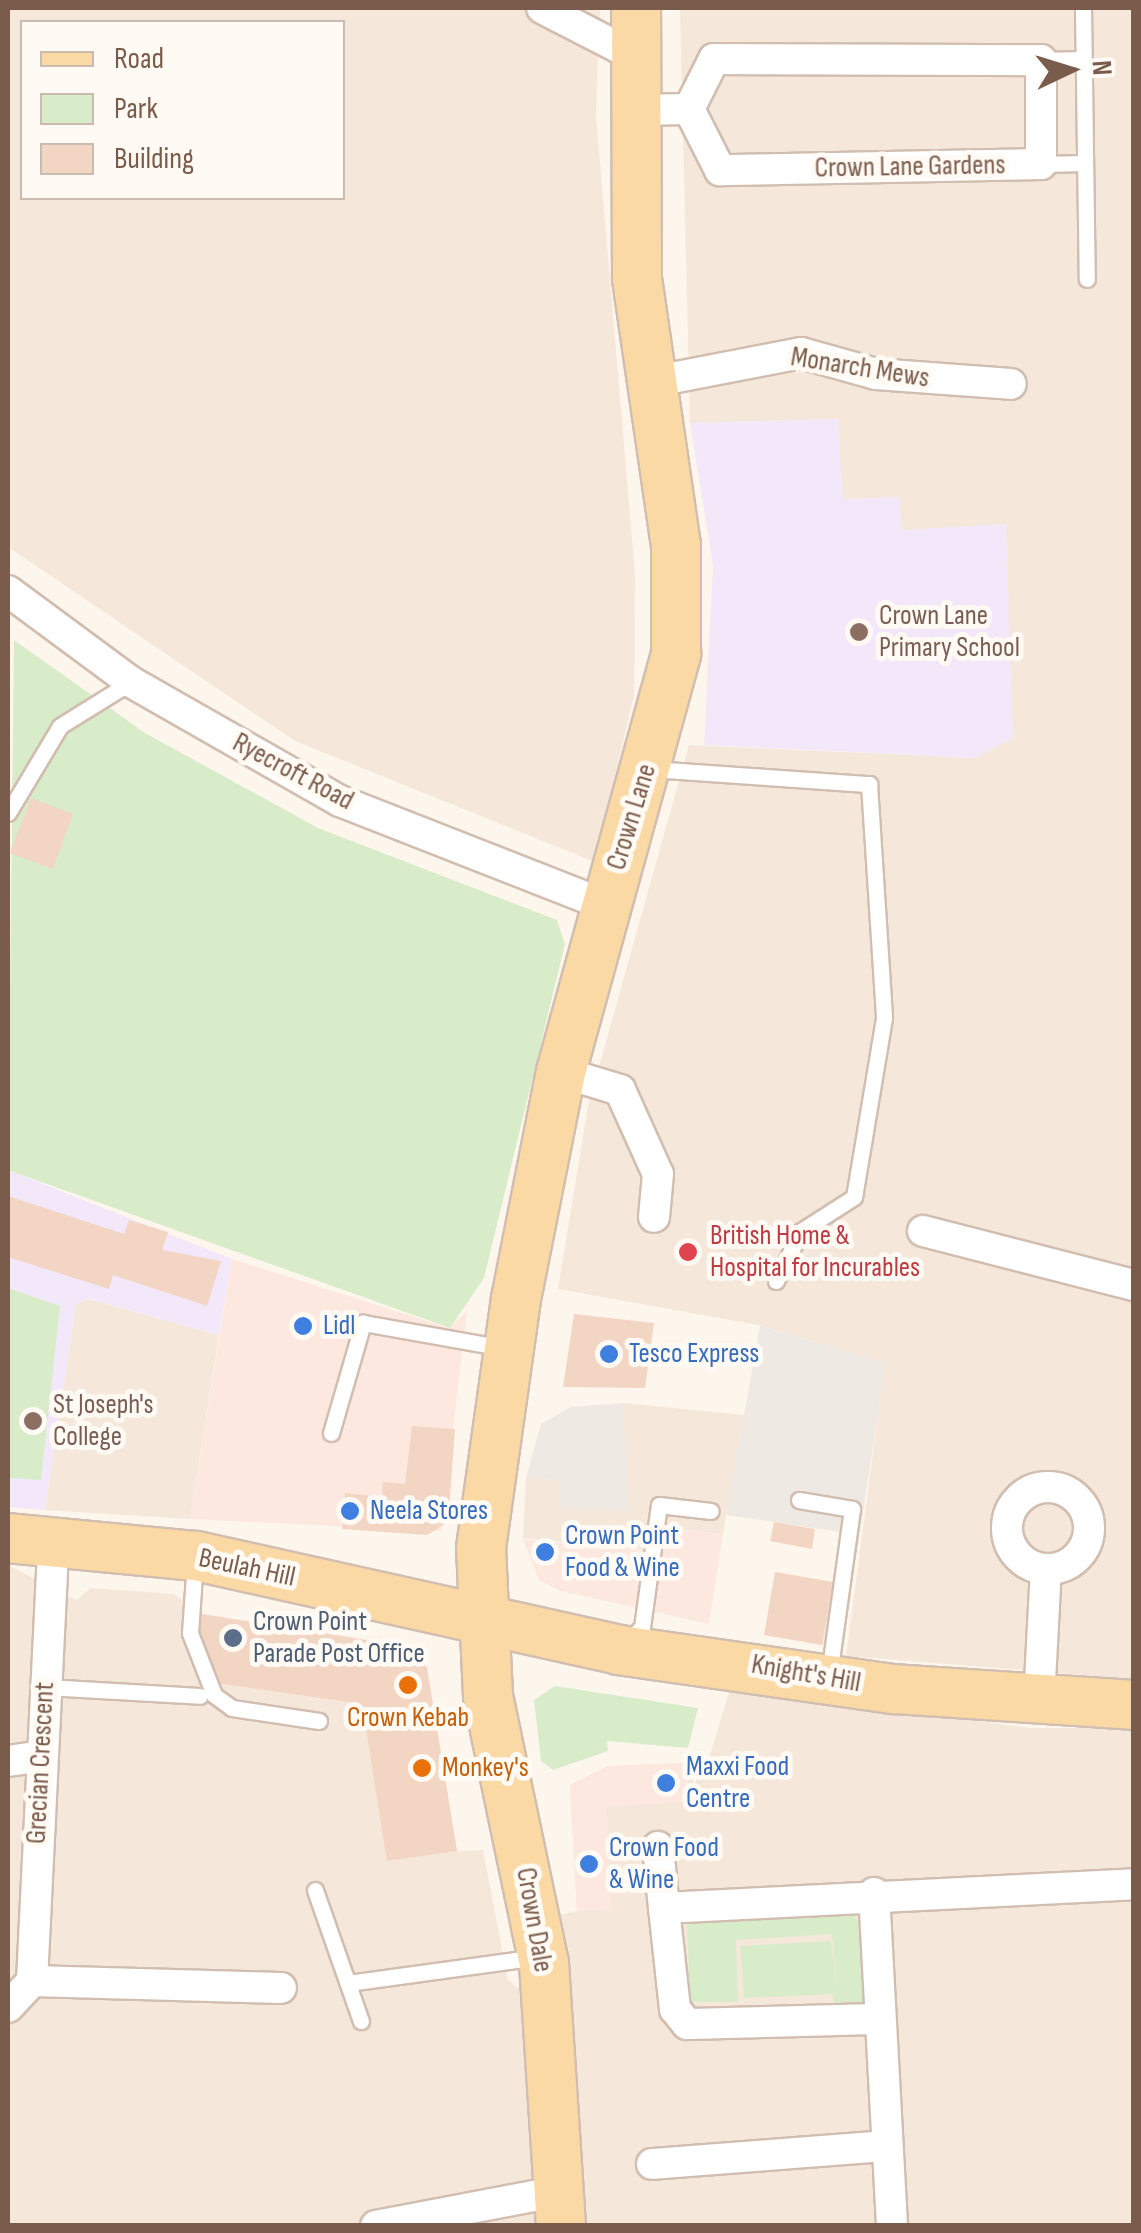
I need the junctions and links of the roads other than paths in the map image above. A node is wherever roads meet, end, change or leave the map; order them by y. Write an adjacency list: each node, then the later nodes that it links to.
1 (542, 8): 4 (street)
2 (636, 8): 4 (main road, Crown Lane)
3 (1083, 8): 6 (lane)
4 (635, 56): 8 (main road, Crown Lane)
5 (1042, 60): 6 (lane); 7 (street); 9 (street, Crown Lane Gardens)
6 (1083, 60): 10 (lane)
7 (689, 109): 8 (street); 9 (street, Crown Lane Gardens)
8 (633, 110): 12 (main road, Crown Lane)
9 (1041, 164): 10 (lane)
10 (1084, 164): 11 (lane)
11 (1087, 278)
12 (652, 382): 13 (street, Monarch Mews); 16 (main road, Crown Lane)
13 (1011, 384)
14 (8, 591): 15 (street, Ryecroft Road)
15 (132, 682): 17 (lane); 18 (street, Ryecroft Road)
16 (647, 768): 18 (main road, Crown Lane); 22 (lane)
17 (8, 813)
18 (605, 905): 19 (main road, Crown Lane)
19 (561, 1072): 20 (street); 24 (main road, Crown Lane)
20 (654, 1218)
21 (923, 1230): 23 (street)
22 (776, 1281)
23 (1134, 1285)
24 (508, 1349): 25 (lane); 31 (main road, Crown Lane)
25 (331, 1433)
26 (799, 1500): 33 (lane)
27 (711, 1512): 32 (lane)
28 (30, 1541): 29 (main road, Beulah Hill); 34 (street, Grecian Crescent)
29 (196, 1556): 31 (main road, Beulah Hill); 38 (lane)
30 (1046, 1570): 36 (street)
31 (483, 1618): 32 (main road, Knight's Hill); 46 (main road, Crown Dale)
32 (619, 1650): 33 (main road, Knight's Hill)
33 (828, 1680): 36 (main road, Knight's Hill)
34 (46, 1687): 35 (lane); 39 (street, Grecian Crescent)
35 (200, 1696)
36 (1040, 1701): 37 (main road, Knight's Hill)
37 (1134, 1705)
38 (320, 1721)
39 (42, 1756): 40 (street); 47 (street, Grecian Crescent)
40 (8, 1761)
41 (658, 1848): 45 (street)
42 (1134, 1884): 44 (street)
43 (316, 1890): 48 (lane)
44 (874, 1893): 45 (street); 51 (street)
45 (664, 1908): 51 (street)
46 (542, 1956): 48 (lane); 55 (main road, Crown Dale)
47 (32, 1981): 49 (street); 50 (street)
48 (348, 1983): 52 (lane)
49 (281, 1988)
50 (8, 2007)
51 (880, 2018): 53 (street)
52 (361, 2021)
53 (885, 2146): 54 (street); 57 (street)
54 (652, 2164)
55 (561, 2208): 56 (street)
56 (376, 2226)
57 (892, 2226)

